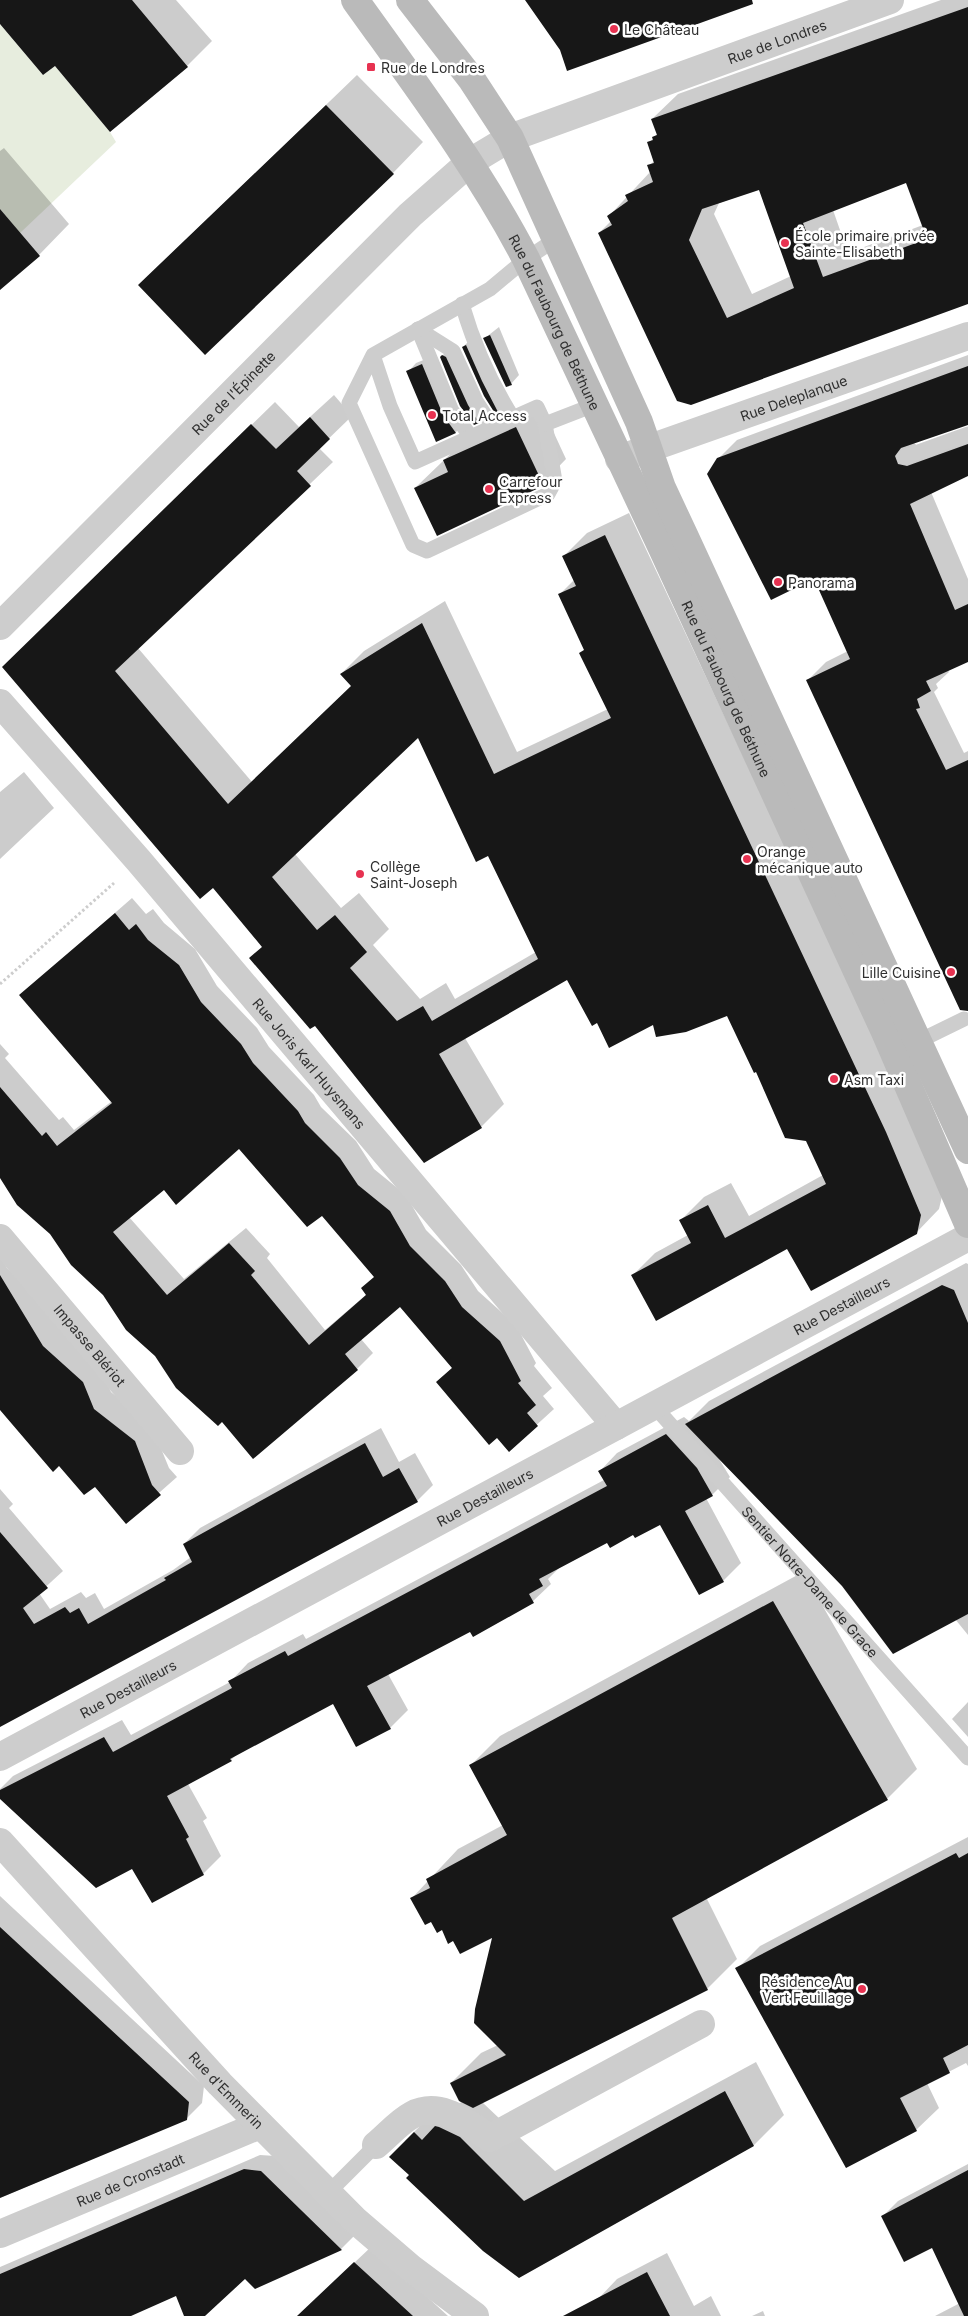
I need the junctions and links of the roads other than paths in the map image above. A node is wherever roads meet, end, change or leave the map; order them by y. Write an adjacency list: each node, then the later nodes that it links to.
1 (355, 0): 5 (main road, Rue du Faubourg de Béthune)
2 (410, 0): 4 (main road, Rue du Faubourg de Béthune)
3 (890, 0): 4 (street, Rue de Londres)
4 (510, 138): 5 (street, Rue de Londres); 6 (main road, Rue du Faubourg de Béthune)
5 (470, 162): 7 (main road, Rue du Faubourg de Béthune); 21 (street, Rue de l'Épinette)
6 (556, 239): 7 (lane); 18 (main road, Rue du Faubourg de Béthune)
7 (526, 259): 8 (lane); 12 (main road, Rue du Faubourg de Béthune)
8 (462, 304): 9 (lane); 13 (lane)
9 (418, 329): 11 (lane); 15 (lane); 17 (lane)
10 (968, 336): 18 (street, Rue Deleplanque)
11 (373, 355): 14 (lane); 17 (lane)
12 (594, 405): 14 (lane); 20 (main road, Rue du Faubourg de Béthune)
13 (513, 418): 14 (lane); 15 (lane)
14 (545, 424)
15 (493, 427): 17 (lane)
16 (968, 434): 19 (lane)
17 (471, 437)
18 (648, 448): 20 (street, Rue Deleplanque); 24 (main road, Rue du Faubourg de Béthune)
19 (904, 457)
20 (620, 459): 26 (main road, Rue du Faubourg de Béthune)
21 (0, 626)
22 (0, 703): 30 (street, Rue Joris Karl Huysmans)
23 (964, 1019): 24 (lane)
24 (919, 1041): 25 (main road, Rue du Faubourg de Béthune)
25 (968, 1150)
26 (968, 1224)
27 (968, 1237): 29 (street, Rue Destailleurs)
28 (0, 1238): 31 (street, Impasse Blériot)
29 (654, 1406): 30 (street, Rue Destailleurs); 33 (lane, Sentier Notre-Dame de Grace)
30 (616, 1426): 32 (street, Rue Destailleurs)
31 (180, 1451)
32 (0, 1757)
33 (968, 1758)
34 (0, 1842): 36 (street, Rue d'Emmerin)
35 (701, 2024): 37 (street)
36 (260, 2125): 38 (street, Rue d'Emmerin); 39 (street, Rue de Cronstadt)
37 (376, 2145): 38 (lane)
38 (328, 2192): 40 (street, Rue d'Emmerin)
39 (0, 2234)
40 (476, 2316)

